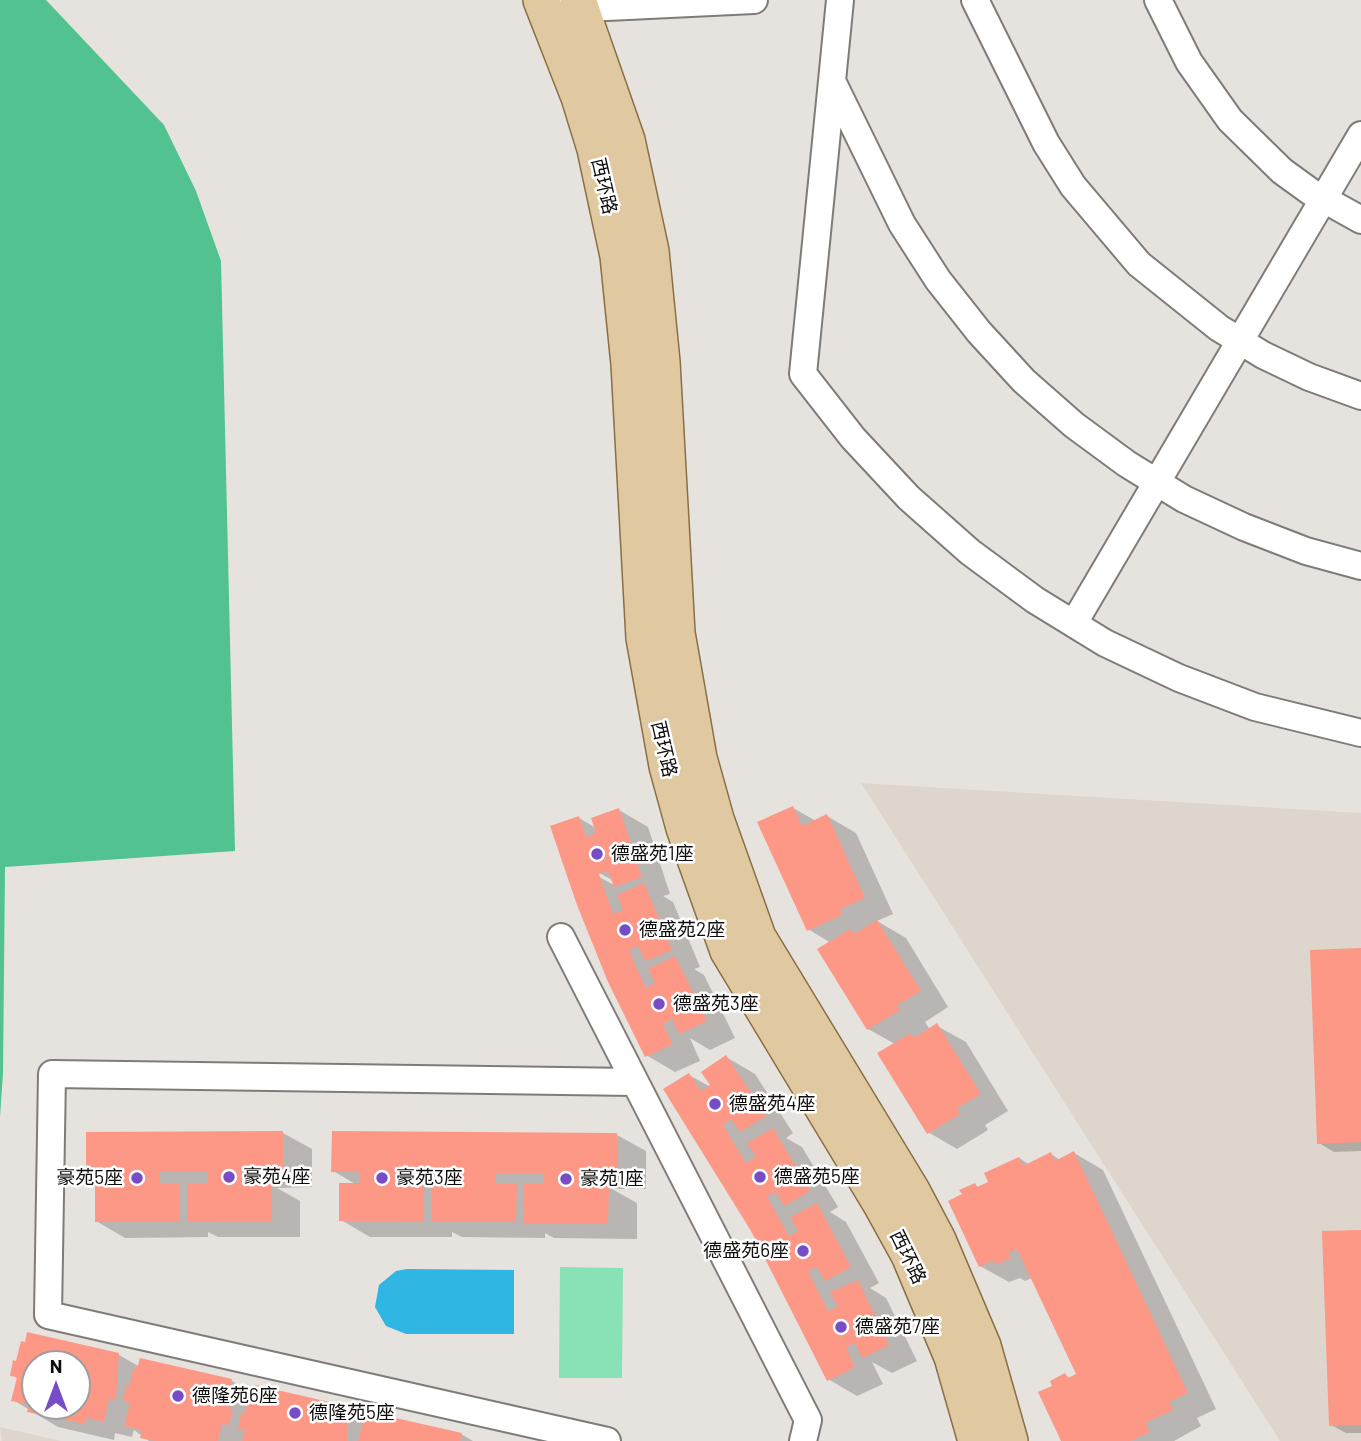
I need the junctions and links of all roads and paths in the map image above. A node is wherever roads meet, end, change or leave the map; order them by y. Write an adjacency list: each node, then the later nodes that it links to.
1 (754, 0): 5 (street)
2 (840, 0): 6 (street)
3 (975, 0): 10 (street)
4 (1157, 0): 8 (street)
5 (562, 4): 20 (main road, 西环路); 21 (main road, 西环路)
6 (832, 80): 12 (street); 14 (street)
7 (1361, 135): 8 (street)
8 (1323, 199): 9 (street); 10 (street)
9 (1361, 220)
10 (1240, 341): 11 (street); 12 (street)
11 (1361, 396)
12 (1157, 482): 13 (street); 14 (street)
13 (1361, 566)
14 (1074, 623): 15 (street)
15 (1361, 733)
16 (561, 937): 17 (street)
17 (635, 1082): 18 (street); 19 (street)
18 (607, 1441)
19 (803, 1441)
20 (976, 1441)
21 (1010, 1441)

